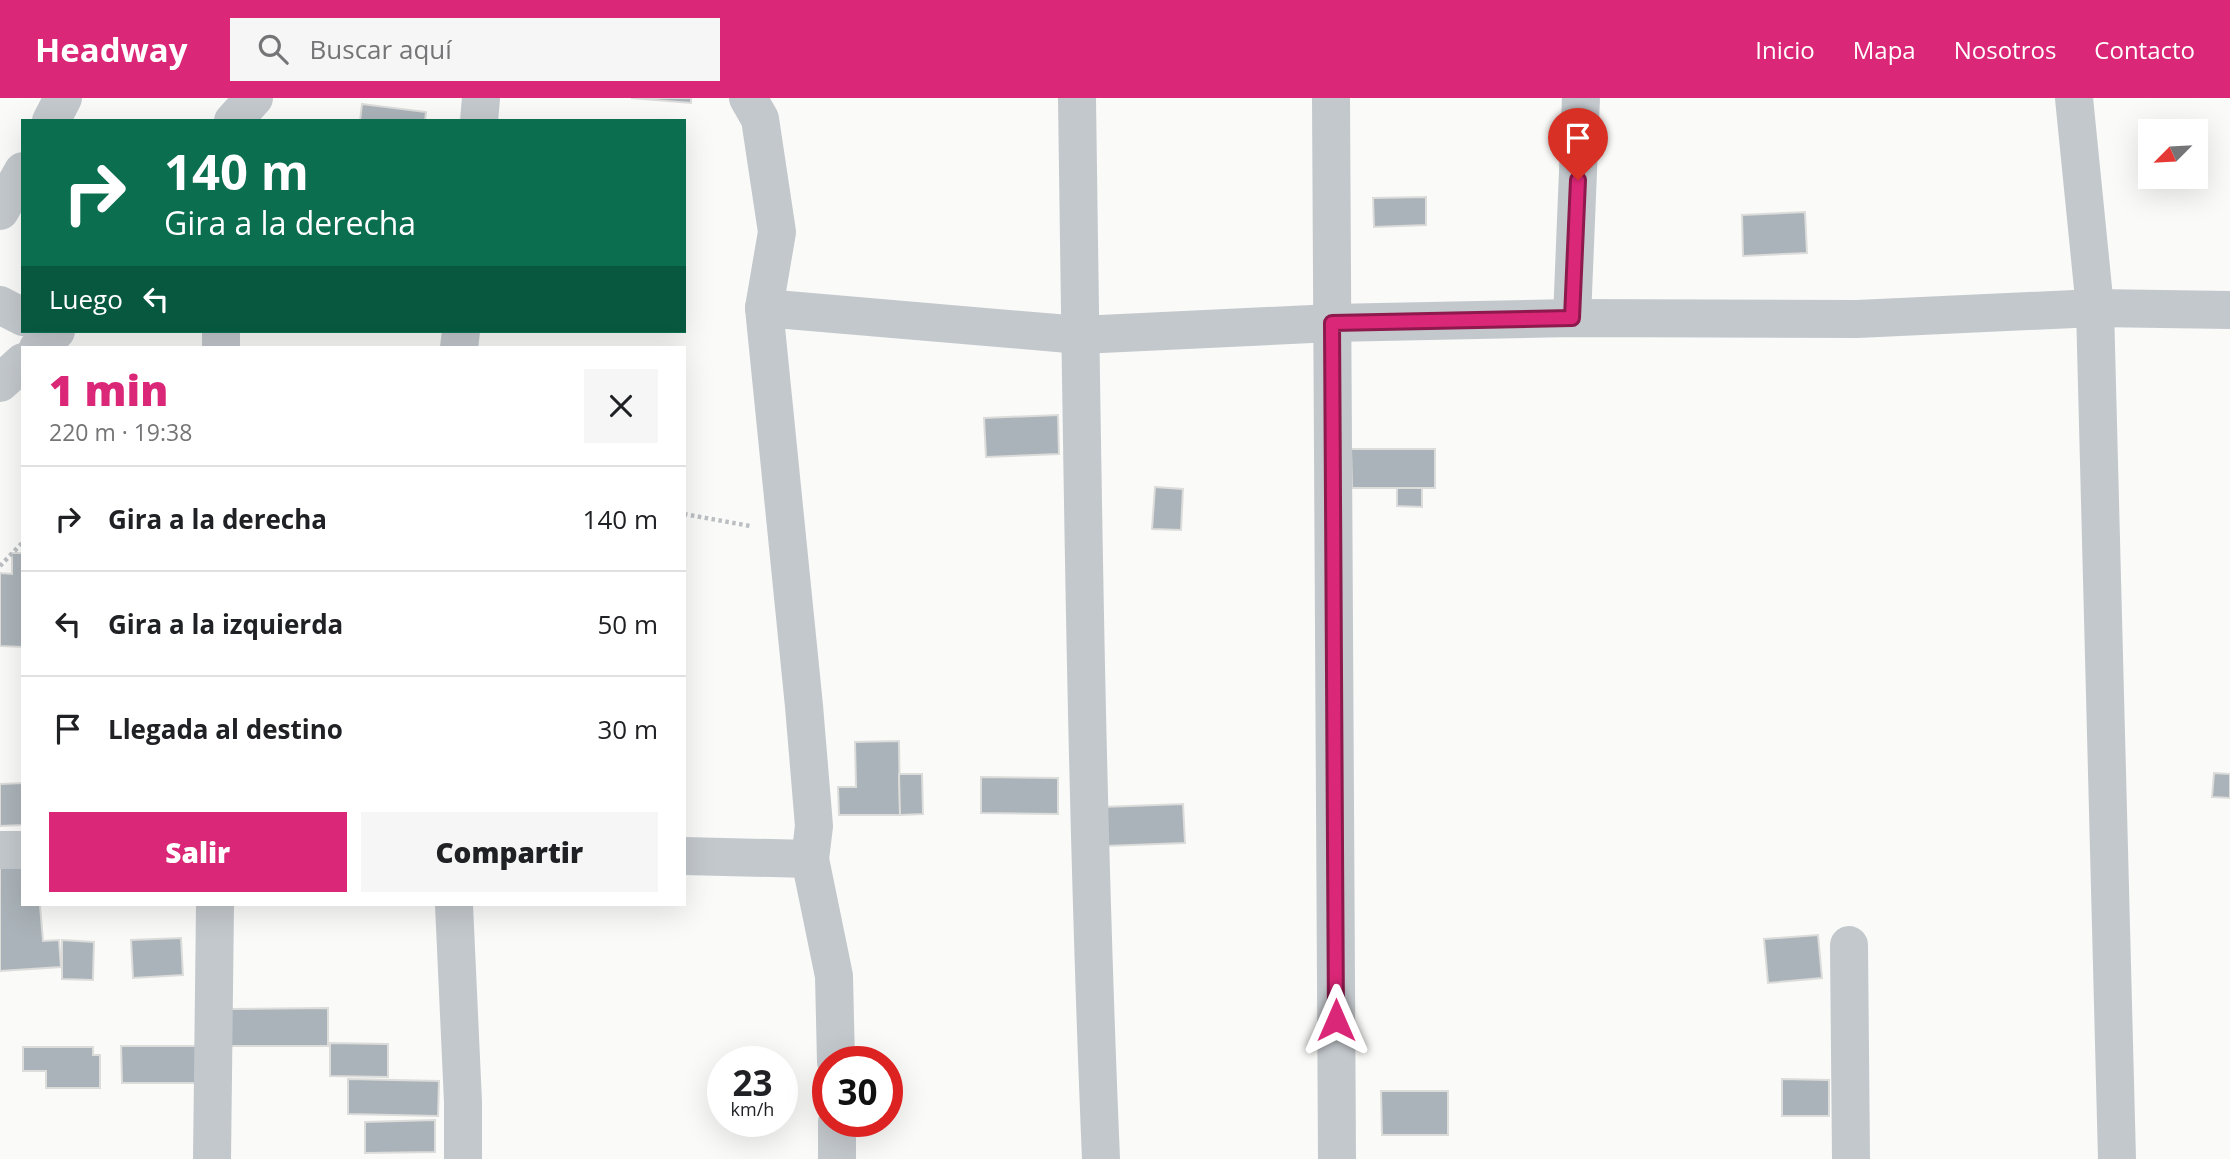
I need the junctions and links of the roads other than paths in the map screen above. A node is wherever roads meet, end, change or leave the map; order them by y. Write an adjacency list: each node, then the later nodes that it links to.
1 (64, 98): 9 (street)
2 (254, 98): 10 (street)
3 (481, 98): 11 (street)
4 (748, 98): 15 (street)
5 (1077, 98): 21 (street)
6 (1331, 98): 20 (street)
7 (1581, 98): 19 (street)
8 (2074, 98): 16 (street)
9 (52, 119)
10 (235, 119)
11 (479, 119)
12 (21, 174): 13 (street)
13 (0, 211)
14 (0, 305): 18 (street)
15 (764, 308): 21 (street); 27 (street)
16 (2095, 308): 17 (street); 19 (street); 39 (street)
17 (2230, 310)
18 (21, 318)
19 (1572, 318): 20 (street)
20 (1332, 323): 21 (street); 37 (street)
21 (1080, 335): 36 (street)
22 (21, 364): 23 (street)
23 (0, 383)
24 (0, 850): 25 (street)
25 (21, 850)
26 (686, 856): 27 (street)
27 (810, 859): 31 (street)
28 (215, 906): 33 (street)
29 (454, 906): 34 (street)
30 (1849, 945): 38 (street)
31 (836, 1046)
32 (837, 1137): 35 (street)
33 (212, 1159)
34 (463, 1159)
35 (837, 1159)
36 (1101, 1159)
37 (1337, 1159)
38 (1850, 1159)
39 (2117, 1159)

